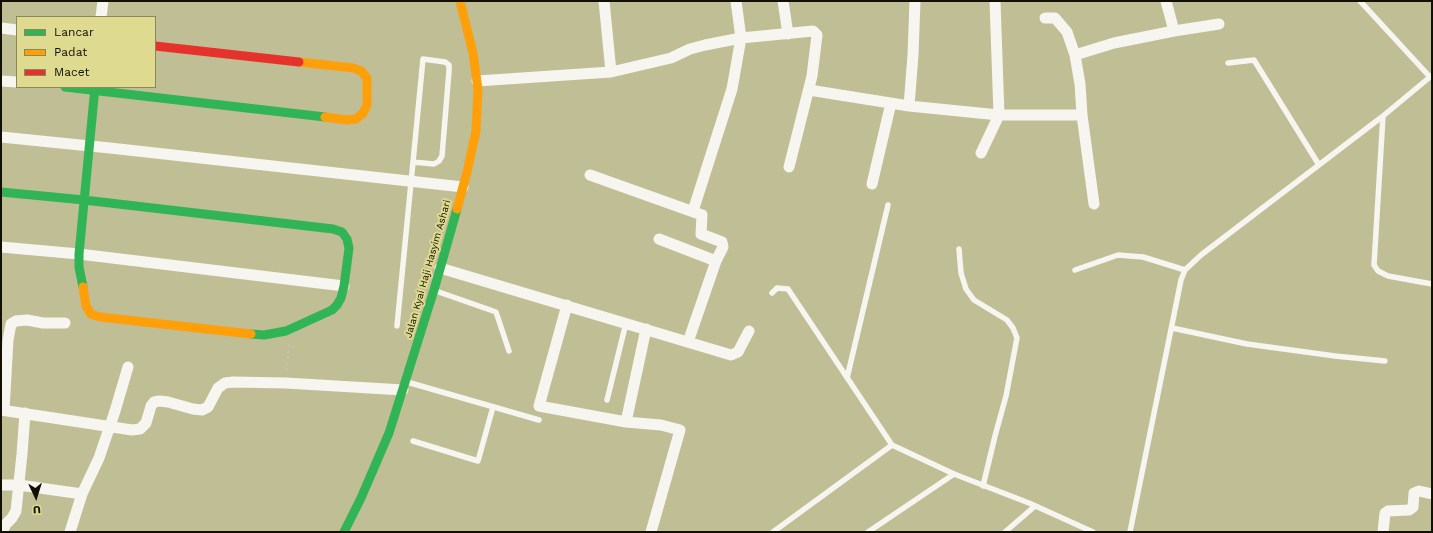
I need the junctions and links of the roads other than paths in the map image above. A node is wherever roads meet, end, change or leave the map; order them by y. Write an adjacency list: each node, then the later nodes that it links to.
1 (103, 1): 10 (street)
2 (460, 1): 24 (street, Jalan Kyai Haji Hasyim Ashari)
3 (604, 1): 21 (street)
4 (736, 1): 17 (street)
5 (783, 1): 16 (street)
6 (915, 1): 29 (street)
7 (996, 1): 30 (street)
8 (1166, 1): 15 (street)
9 (1360, 1): 22 (lane)
10 (101, 16)
11 (1045, 18): 19 (street)
12 (1219, 24): 15 (street)
13 (1, 28): 14 (street)
14 (16, 30)
15 (1174, 31): 19 (street)
16 (788, 34): 17 (street); 27 (street)
17 (740, 38): 21 (street); 47 (street)
18 (156, 46): 26 (street)
19 (1075, 55): 31 (street)
20 (1228, 63): 37 (lane)
21 (611, 72): 24 (street)
22 (1431, 76): 32 (lane)
23 (1, 81): 25 (street)
24 (478, 81): 42 (street, Jalan Kyai Haji Hasyim Ashari)
25 (16, 82)
26 (95, 88): 34 (street)
27 (809, 90): 28 (street); 38 (street)
28 (891, 103): 29 (street); 41 (street)
29 (909, 106): 30 (street)
30 (999, 115): 31 (street); 35 (street)
31 (1082, 115): 45 (street)
32 (1383, 116): 37 (lane); 56 (lane)
33 (1, 137): 34 (street)
34 (89, 146): 40 (street); 44 (street)
35 (981, 153)
36 (413, 162): 36 (lane); 40 (lane)
37 (1319, 165): 55 (lane)
38 (789, 167)
39 (590, 175): 47 (street)
40 (411, 182): 42 (street); 63 (lane)
41 (872, 184)
42 (463, 188): 53 (street, Jalan Kyai Haji Hasyim Ashari)
43 (1, 192): 44 (street)
44 (84, 200): 51 (street); 57 (street)
45 (1094, 204)
46 (888, 205): 72 (lane)
47 (693, 211): 52 (street)
48 (659, 239): 52 (street)
49 (1, 247): 51 (street)
50 (959, 249): 86 (lane)
51 (79, 254): 57 (street); 57 (street)
52 (716, 261): 67 (street)
53 (440, 268): 58 (street, Jalan Kyai Haji Hasyim Ashari); 60 (street)
54 (1075, 270): 55 (lane)
55 (1184, 270): 64 (lane)
56 (1432, 284)
57 (344, 286)
58 (434, 290): 68 (lane); 73 (street, Jalan Kyai Haji Hasyim Ashari)
59 (772, 293): 72 (lane)
60 (567, 305): 62 (street); 79 (street)
61 (66, 323): 71 (street)
62 (626, 323): 65 (street); 74 (lane)
63 (397, 326)
64 (1172, 328): 69 (lane); 98 (lane)
65 (646, 329): 67 (street); 79 (street)
66 (749, 332): 67 (street)
67 (688, 342)
68 (509, 351)
69 (1385, 360)
70 (128, 367): 80 (street)
71 (4, 372): 76 (street)
72 (847, 378): 82 (lane)
73 (405, 386): 75 (lane); 80 (street); 92 (street, Jalan Kyai Haji Hasyim Ashari)
74 (607, 400)
75 (493, 407): 78 (lane); 81 (lane)
76 (2, 410): 77 (street)
77 (24, 413): 80 (street); 85 (street)
78 (539, 420)
79 (626, 422): 93 (street)
80 (110, 426): 87 (street)
81 (412, 441)
82 (892, 445): 83 (lane); 94 (lane)
83 (954, 474): 86 (lane); 95 (lane)
84 (1, 485): 85 (street)
85 (19, 485): 87 (street); 90 (street)
86 (983, 486): 89 (lane)
87 (82, 494): 91 (street)
88 (1432, 494): 99 (street)
89 (1035, 506): 96 (lane); 97 (lane)
90 (2, 532)
91 (70, 532)
92 (344, 532)
93 (651, 532)
94 (774, 532)
95 (868, 532)
96 (1005, 532)
97 (1094, 532)
98 (1130, 532)
99 (1383, 532)

